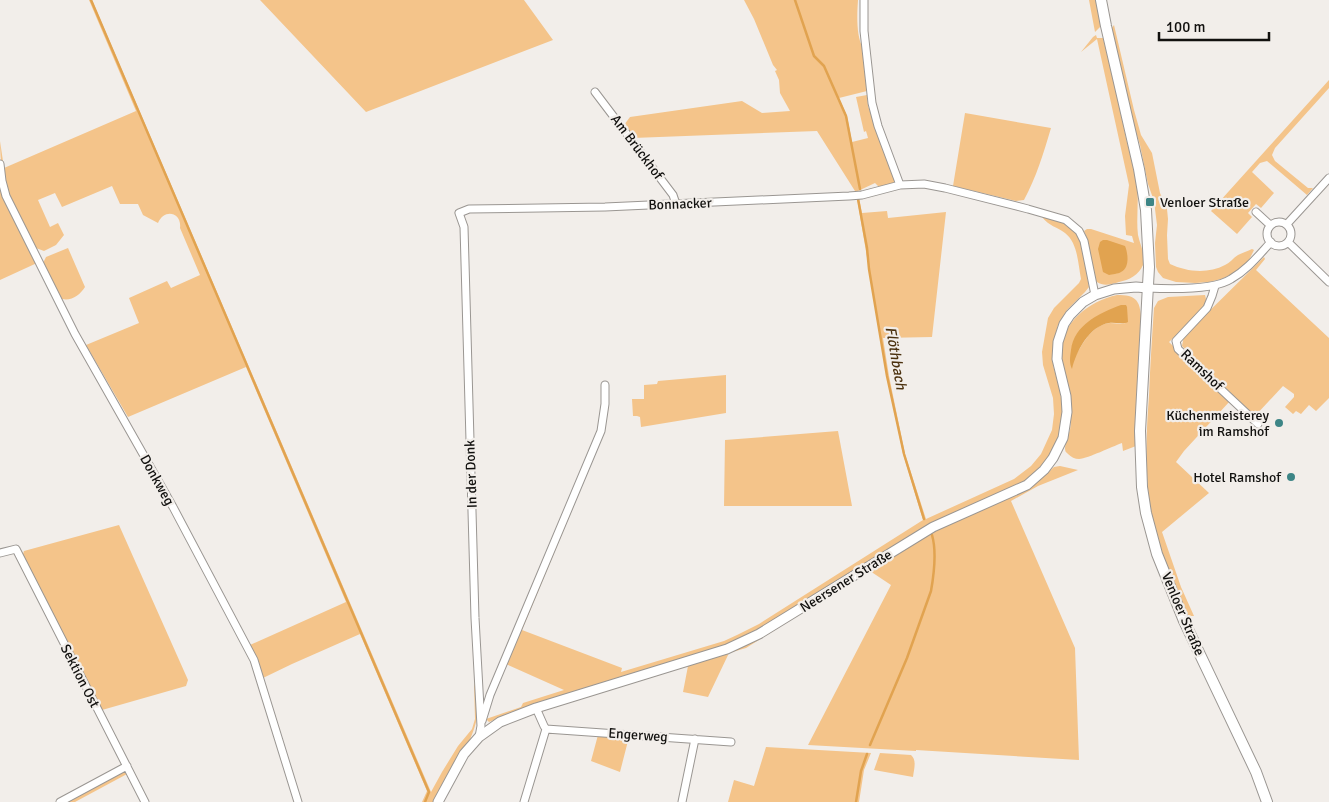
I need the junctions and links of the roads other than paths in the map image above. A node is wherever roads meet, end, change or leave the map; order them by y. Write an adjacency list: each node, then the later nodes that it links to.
1 (864, 0): 6 (street)
2 (1102, 0): 16 (main road, Venloer Straße)
3 (595, 92): 7 (street, Am Brückhof)
4 (0, 164): 30 (street, Donkweg)
5 (1329, 178): 10 (street)
6 (900, 185): 7 (street, Bonnacker); 17 (street, Bonnacker)
7 (676, 204): 9 (street, Bonnacker)
8 (1256, 212): 11 (street)
9 (459, 213): 22 (street, In der Donk)
10 (1287, 224): 11 (street); 13 (street)
11 (1270, 225): 12 (street)
12 (1271, 242): 13 (street); 15 (street)
13 (1288, 242): 14 (street)
14 (1329, 282)
15 (1215, 286): 16 (street); 19 (street, Ramshof)
16 (1148, 288): 17 (street, Neersener Straße); 34 (main road, Venloer Straße)
17 (1095, 295): 21 (street, Neersener Straße)
18 (605, 385): 22 (street)
19 (1258, 424)
20 (0, 553): 27 (street, Sektion Ost)
21 (536, 708): 23 (street); 24 (street, Neersener Straße)
22 (481, 726): 24 (street, In der Donk)
23 (546, 728): 25 (street, Engerweg); 32 (street)
24 (479, 736): 31 (street, Neersener Straße)
25 (696, 739): 26 (street, Engerweg); 33 (street)
26 (731, 742)
27 (127, 766): 28 (street); 29 (street, Sektion Ost)
28 (60, 802)
29 (145, 802)
30 (298, 802)
31 (438, 802)
32 (524, 802)
33 (682, 802)
34 (1267, 802)

